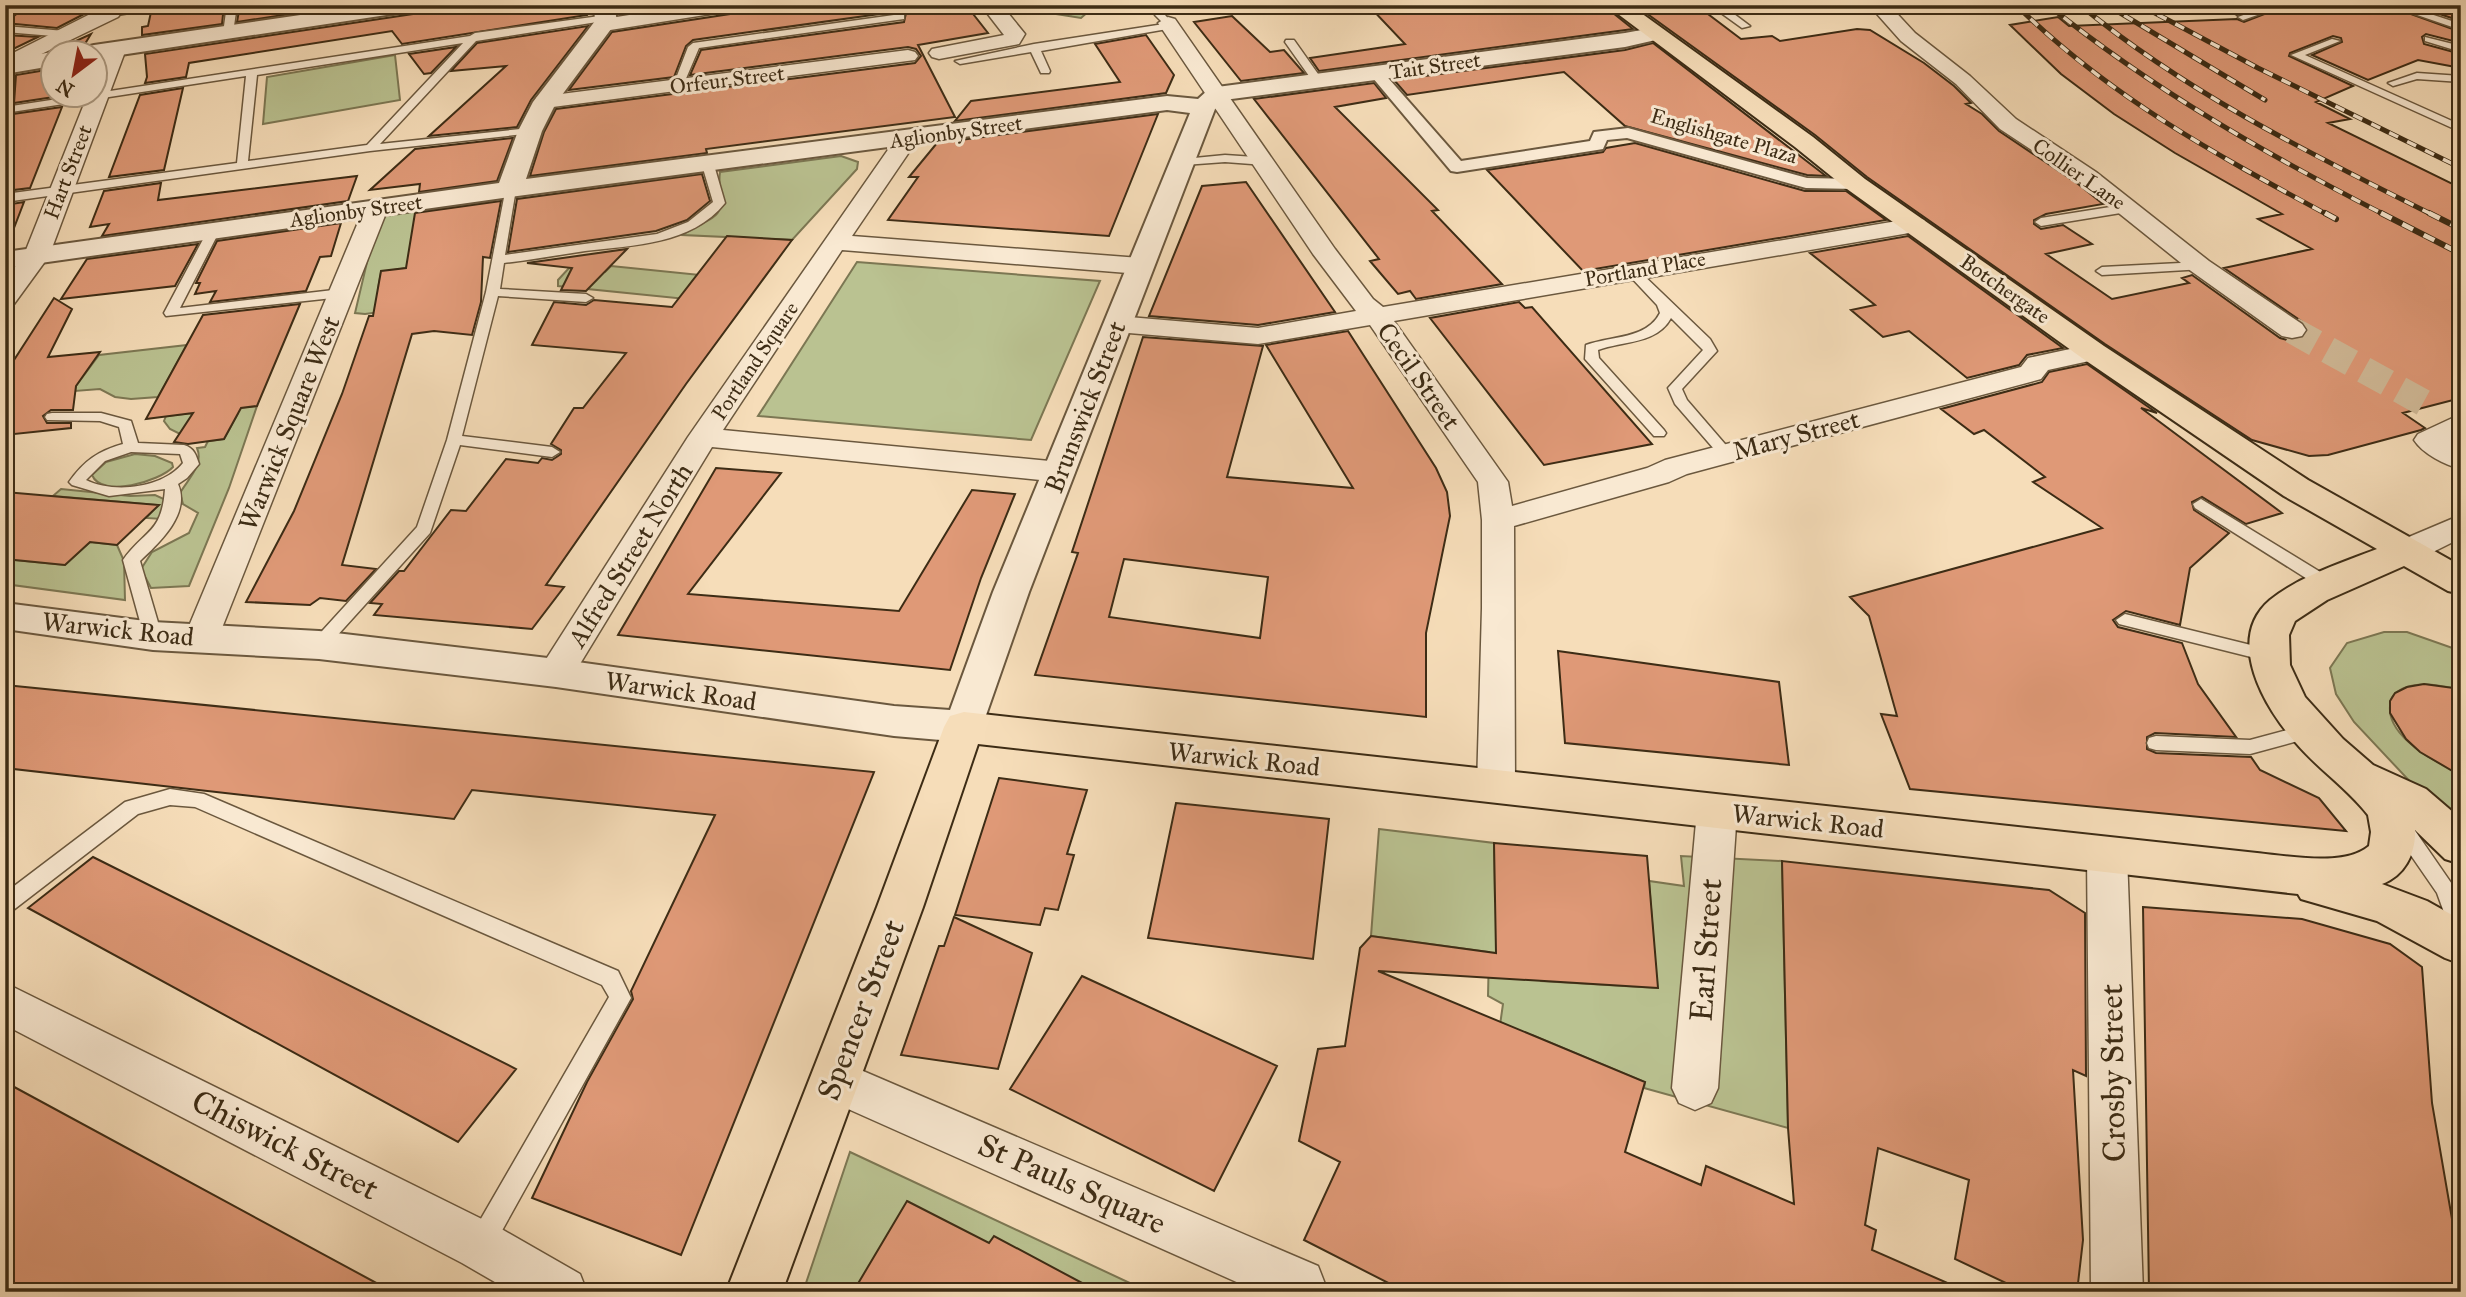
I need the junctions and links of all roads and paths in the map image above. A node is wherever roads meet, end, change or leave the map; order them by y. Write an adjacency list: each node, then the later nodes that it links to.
1 (174, 5): 11 (lane)
2 (232, 5): 19 (lane)
3 (413, 5): 19 (street)
4 (730, 5): 12 (street)
5 (1006, 5): 29 (street)
6 (1616, 5): 21 (main road, Botchergate)
7 (1715, 5): 16 (lane)
8 (1878, 5): 60 (street, Collier Lane)
9 (2281, 5): 14 (lane)
10 (2393, 5): 17 (lane)
11 (115, 9): 20 (street)
12 (605, 16): 22 (lane); 43 (street)
13 (901, 17): 40 (lane)
14 (2243, 17)
15 (1169, 18): 26 (lane); 42 (street, Cecil Street)
16 (1745, 26)
17 (2461, 27)
18 (5, 29): 20 (lane)
19 (228, 33): 28 (street)
20 (65, 34): 33 (street)
21 (1652, 34): 36 (street, Tait Street); 55 (main road, Botchergate)
22 (475, 36): 34 (lane); 50 (lane)
23 (2428, 39): 27 (lane)
24 (2335, 41): 47 (lane)
25 (1290, 42): 38 (lane)
26 (1034, 47): 32 (lane); 35 (lane)
27 (2461, 49)
28 (108, 51)
29 (939, 53)
30 (908, 56): 40 (street, Orfeur Street)
31 (38, 61): 33 (street)
32 (960, 61)
33 (8, 66)
34 (252, 71): 41 (lane); 54 (lane)
35 (1045, 71)
36 (1377, 74): 38 (street, Tait Street); 55 (street, Englishgate Plaza)
37 (2461, 79): 39 (lane)
38 (1318, 81): 42 (street, Tait Street)
39 (2393, 83)
40 (678, 86): 43 (street, Orfeur Street)
41 (108, 94)
42 (1211, 100): 49 (street, Aglionby Street); 51 (street, Brunswick Street); 52 (street, Cecil Street)
43 (545, 102): 48 (street)
44 (38, 105): 46 (lane)
45 (93, 108): 57 (street, Hart Street)
46 (5, 110)
47 (2461, 129)
48 (530, 131): 50 (lane); 56 (street)
49 (907, 139): 53 (street, Aglionby Street); 64 (street, Portland Square)
50 (370, 148): 54 (lane)
51 (1184, 162): 52 (lane); 68 (street, Brunswick Street)
52 (1265, 162): 77 (street, Cecil Street)
53 (708, 165): 56 (street, Aglionby Street); 67 (lane)
54 (242, 166): 57 (lane)
55 (1856, 184): 62 (main road, Botchergate)
56 (510, 190): 59 (street, Aglionby Street); 67 (lane)
57 (62, 191): 58 (lane); 65 (street, Hart Street)
58 (5, 198)
59 (376, 208): 63 (street, Aglionby Street); 73 (street, Warwick Square West)
60 (2129, 208): 61 (lane); 69 (street, Collier Lane)
61 (2041, 222)
62 (1914, 225): 71 (street, Portland Place); 80 (main road, Botchergate)
63 (214, 230): 65 (street, Aglionby Street); 73 (lane)
64 (835, 242): 68 (street); 84 (street, Portland Square)
65 (36, 256): 66 (street, Aglionby Street); 74 (street, Hart Street)
66 (5, 260)
67 (498, 260): 72 (lane)
68 (1140, 266): 78 (street, Brunswick Street)
69 (2200, 266): 70 (lane); 79 (street, Collier Lane)
70 (2102, 271)
71 (1632, 272): 76 (lane); 77 (street, Portland Place)
72 (493, 292): 75 (lane); 85 (lane)
73 (342, 293): 101 (street, Warwick Square West)
74 (5, 298)
75 (586, 299)
76 (1663, 304): 83 (lane); 88 (lane)
77 (1376, 315): 78 (street, Portland Place); 93 (street, Cecil Street)
78 (1117, 324): 90 (street, Brunswick Street)
79 (2292, 330)
80 (2094, 352): 88 (street, Mary Street); 95 (main road, Botchergate)
81 (52, 417): 86 (lane)
82 (2455, 418): 89 (street)
83 (1659, 433)
84 (703, 437): 90 (street, Portland Square); 104 (street, Alfred Street North)
85 (454, 440): 87 (lane); 102 (lane)
86 (131, 447): 91 (lane); 91 (lane)
87 (552, 452)
88 (1726, 454): 93 (street, Mary Street)
89 (2461, 460)
90 (1059, 472): 105 (street, Brunswick Street)
91 (166, 484): 100 (lane)
92 (2201, 504): 97 (lane)
93 (1498, 520): 108 (street, Cecil Street)
94 (2461, 525): 95 (street)
95 (2409, 550): 96 (main road, Botchergate); 97 (main road)
96 (2461, 582)
97 (2329, 585): 103 (main road)
98 (5, 616): 100 (street, Warwick Road)
99 (2125, 621): 103 (lane)
100 (153, 636): 101 (street, Warwick Road)
101 (201, 638): 102 (street, Warwick Road)
102 (319, 645): 104 (street, Warwick Road)
103 (2267, 655): 106 (main road)
104 (556, 673): 105 (street, Warwick Road)
105 (964, 727): 108 (main road, Warwick Road); 118 (main road, Spencer Street)
106 (2309, 731): 107 (lane); 109 (main road)
107 (2156, 743)
108 (1496, 787): 110 (main road, Warwick Road)
109 (2374, 793): 111 (main road); 113 (main road, Warwick Road); 115 (lane)
110 (1717, 811): 112 (main road, Warwick Road); 119 (street, Earl Street)
111 (2461, 846)
112 (2107, 855): 113 (main road, Warwick Road); 124 (street, Crosby Street)
113 (2257, 872): 116 (main road)
114 (5, 905): 120 (lane)
115 (2461, 934)
116 (2461, 944)
117 (5, 1003): 120 (street, Chiswick Street)
118 (835, 1081): 121 (street, St Pauls Square); 123 (main road, Spencer Street)
119 (1695, 1088)
120 (480, 1245): 122 (street, Chiswick Street)
121 (1305, 1289)
122 (562, 1292)
123 (754, 1292)
124 (2117, 1292)

